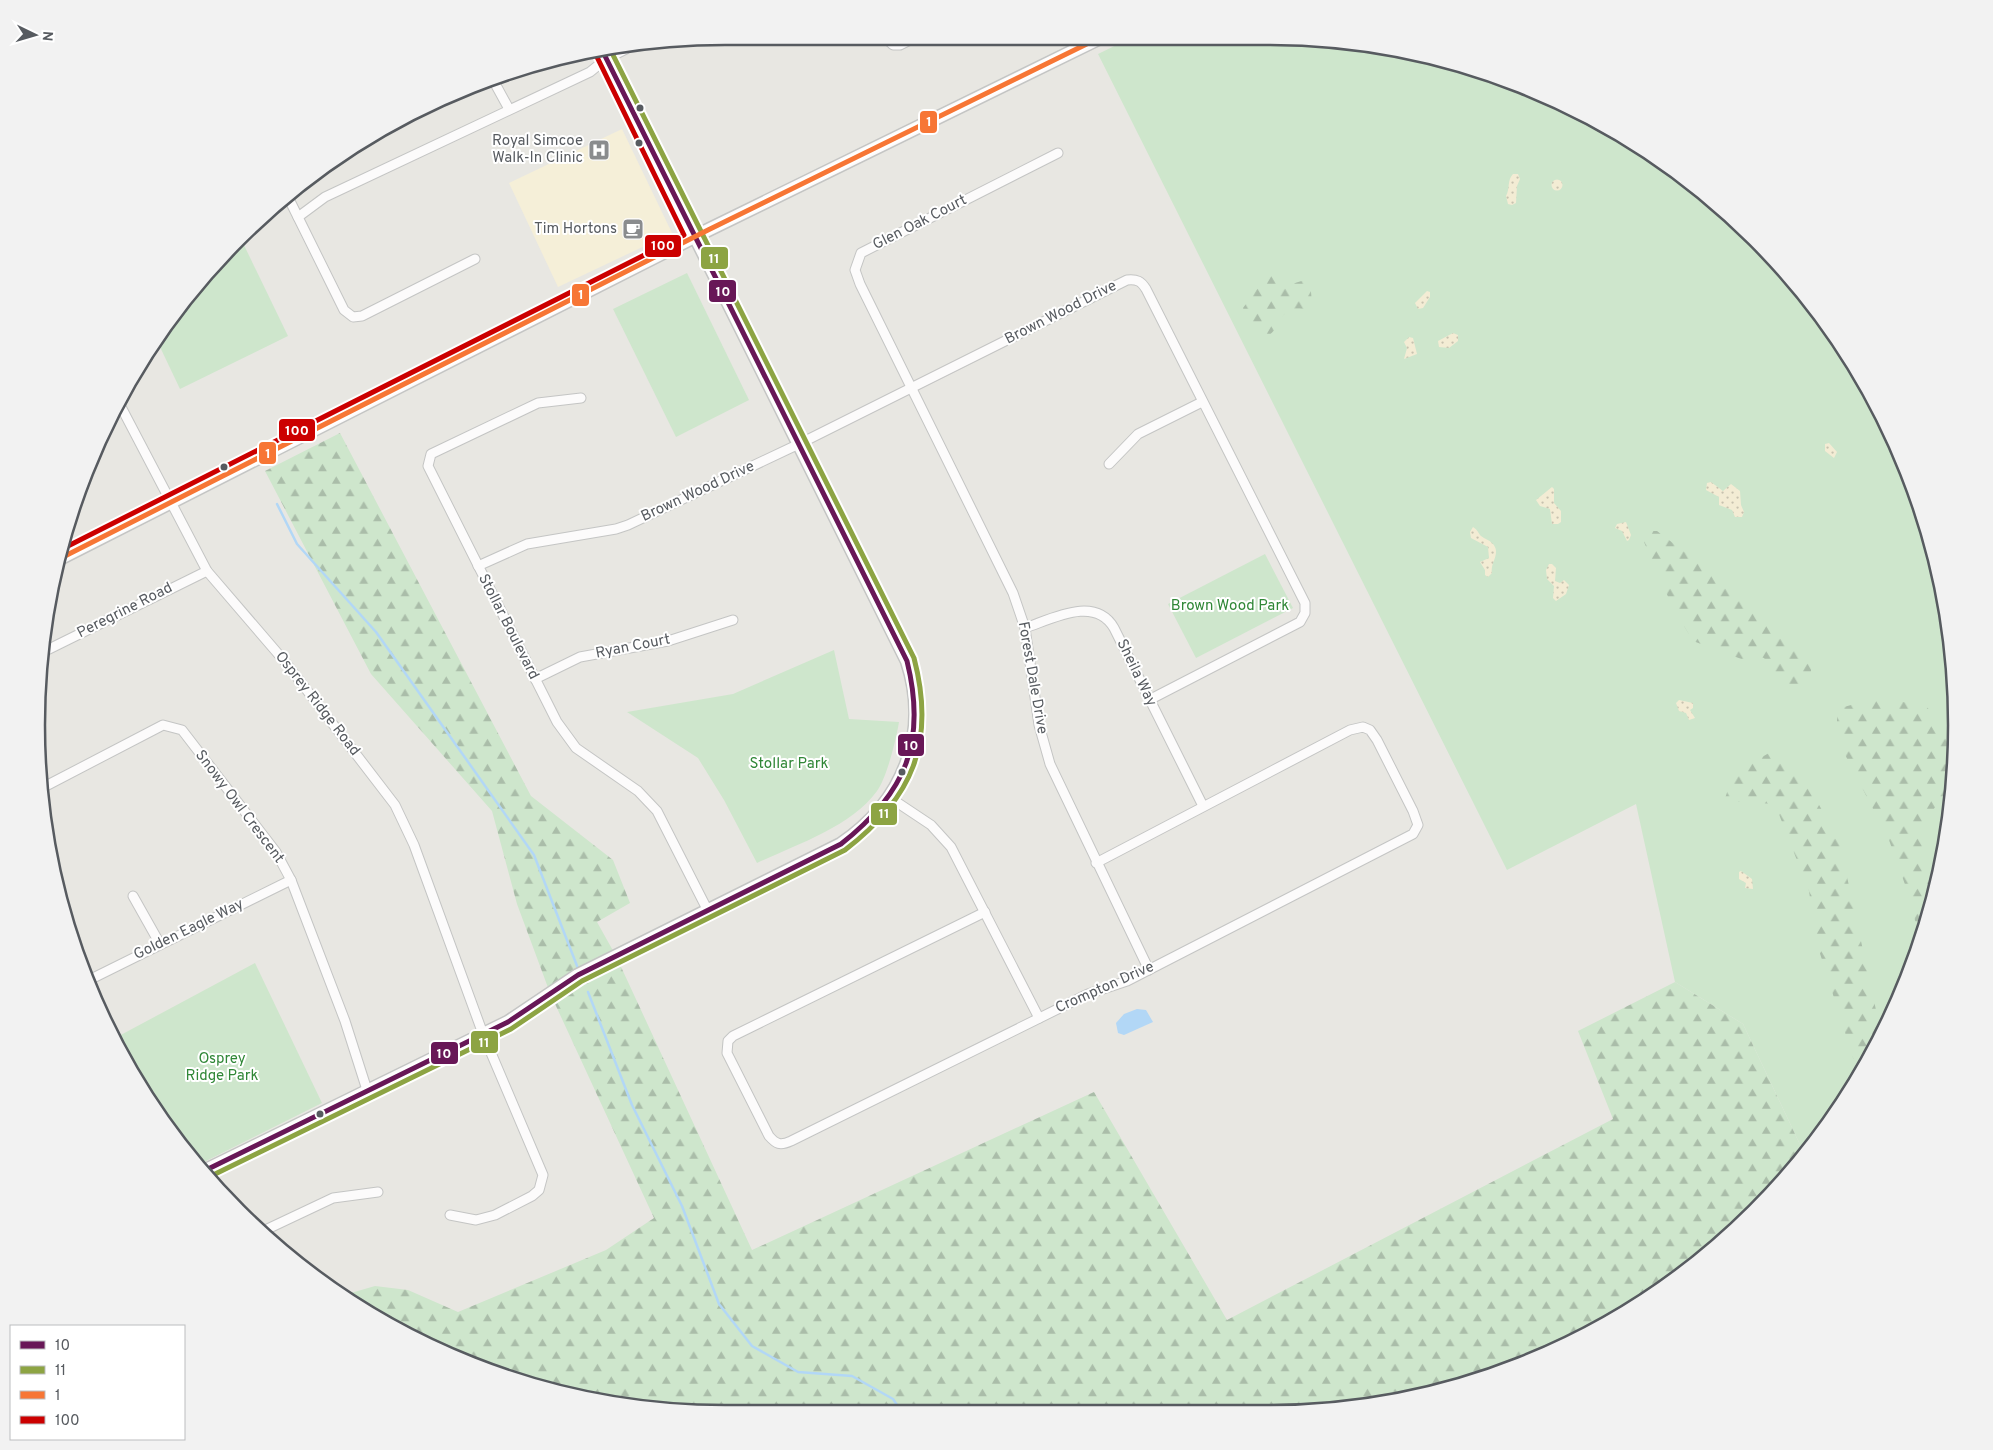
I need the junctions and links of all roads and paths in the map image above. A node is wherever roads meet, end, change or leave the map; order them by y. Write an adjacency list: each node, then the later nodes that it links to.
1 (1086, 45): 8 (street)
2 (604, 56): 4 (street); 8 (street)
3 (496, 85): 4 (street)
4 (509, 109): 7 (street)
5 (1058, 153): 10 (street, Glen Oak Court)
6 (291, 203): 7 (street)
7 (298, 216): 9 (street)
8 (694, 238): 14 (street); 16 (street)
9 (475, 259)
10 (912, 388): 12 (street, Brown Wood Drive); 14 (street, Brown Wood Drive); 21 (street, Forest Dale Drive)
11 (581, 398): 18 (street, Stollar Boulevard)
12 (1202, 402): 15 (street); 24 (street, Brown Wood Drive)
13 (123, 410): 16 (street, Osprey Ridge Road)
14 (798, 444): 18 (street, Brown Wood Drive); 26 (street)
15 (1109, 464)
16 (172, 502): 17 (street); 19 (street, Osprey Ridge Road)
17 (67, 555)
18 (478, 566): 23 (street, Stollar Boulevard)
19 (207, 570): 22 (street, Peregrine Road); 37 (street, Osprey Ridge Road)
20 (733, 620): 23 (street, Ryan Court)
21 (1025, 628): 24 (street, Sheila Way); 28 (street, Forest Dale Drive)
22 (50, 649)
23 (536, 679): 31 (street, Stollar Boulevard)
24 (1149, 700): 27 (street, Sheila Way)
25 (48, 785): 29 (street, Snowy Owl Crescent)
26 (889, 797): 31 (street); 32 (street)
27 (1203, 806): 28 (street, Crompton Drive); 34 (street, Crompton Drive)
28 (1096, 862): 34 (street, Forest Dale Drive)
29 (291, 880): 33 (street, Golden Eagle Way); 38 (street, Snowy Owl Crescent)
30 (133, 896): 33 (street)
31 (708, 911): 37 (street)
32 (985, 912): 36 (street); 36 (street, Crompton Drive)
33 (160, 944): 35 (street, Golden Eagle Way)
34 (1149, 970): 36 (street, Crompton Drive)
35 (94, 977)
36 (1039, 1018)
37 (483, 1034): 38 (street); 41 (street, Osprey Ridge Road)
38 (367, 1090): 39 (street)
39 (210, 1168)
40 (378, 1192): 42 (street)
41 (450, 1215)
42 (269, 1228)

